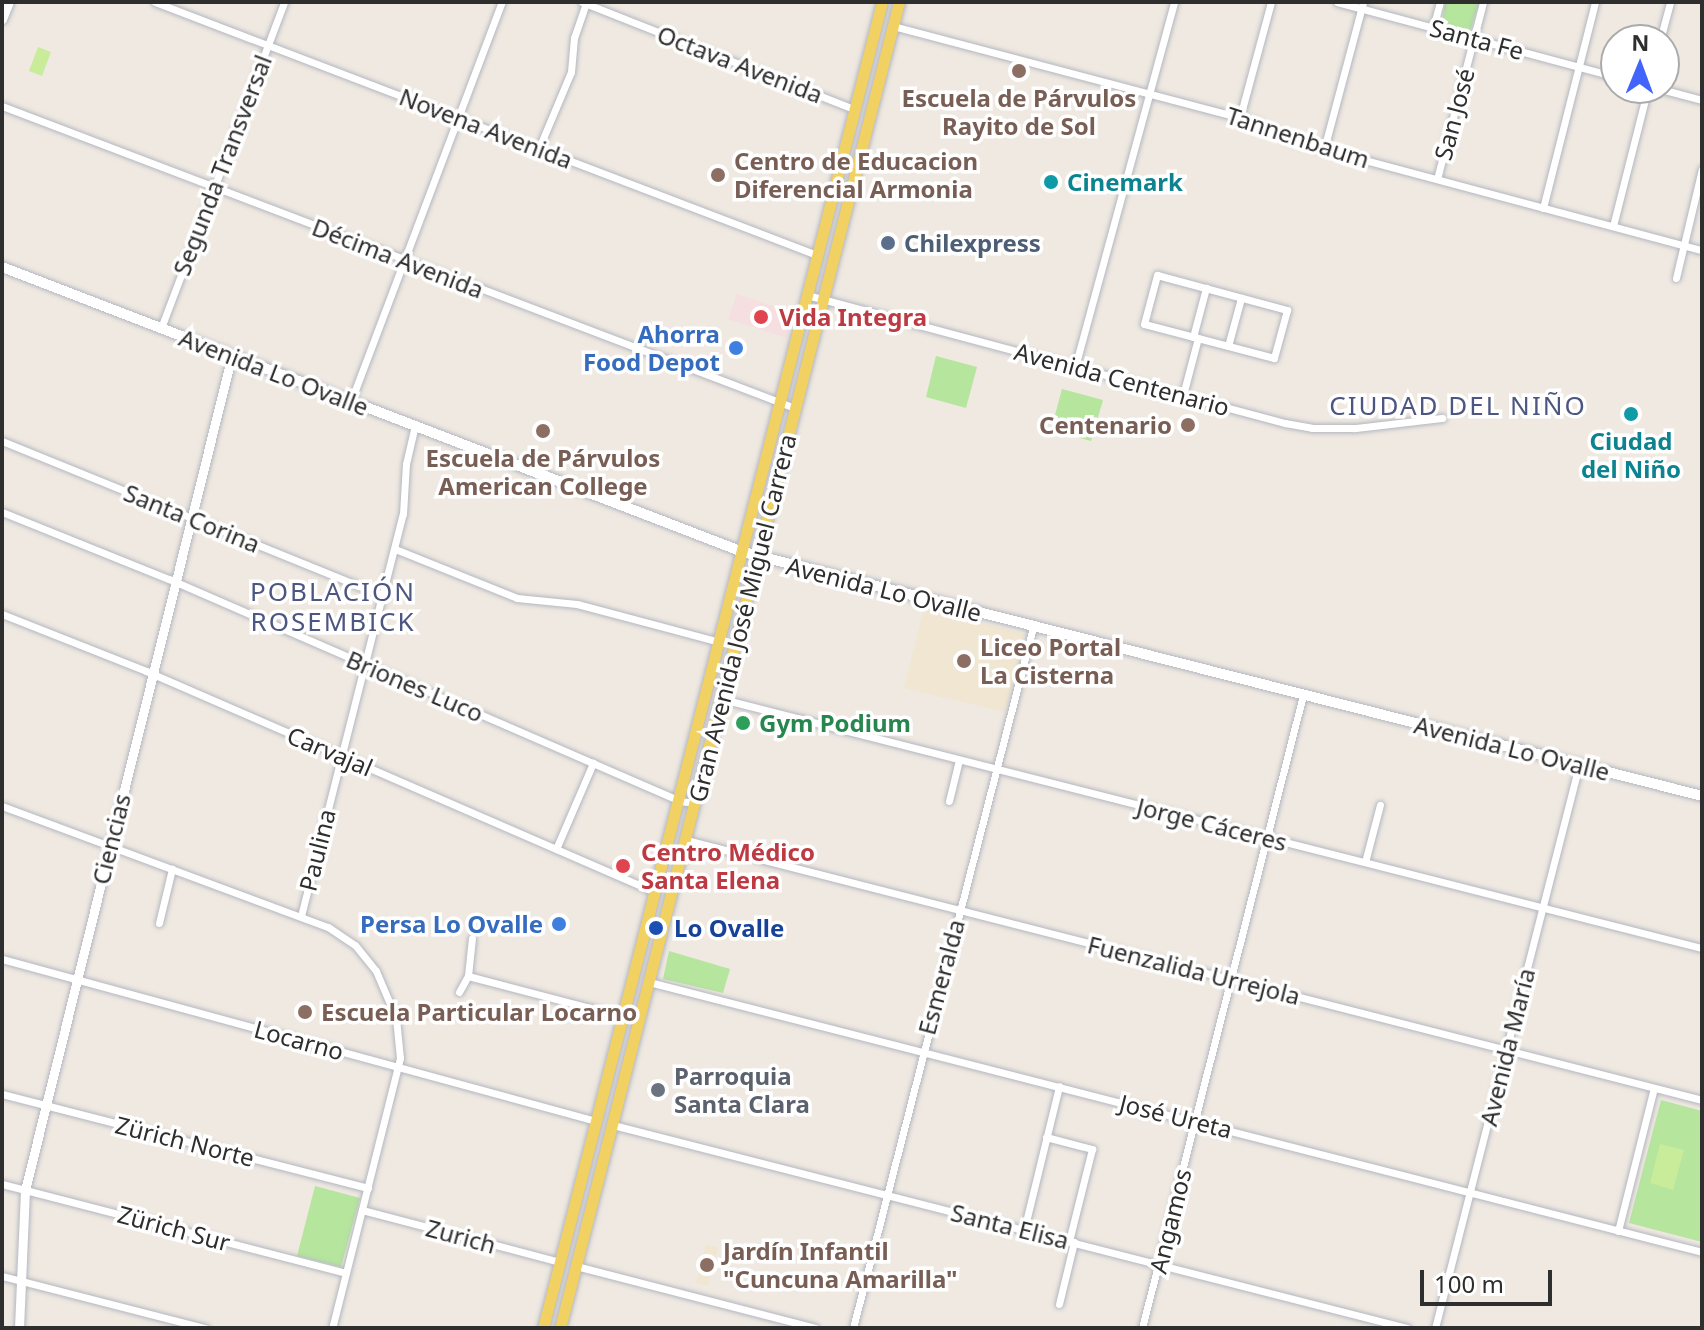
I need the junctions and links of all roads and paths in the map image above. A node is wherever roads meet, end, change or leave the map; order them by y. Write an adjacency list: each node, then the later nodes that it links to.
1 (9, 2): 16 (street)
2 (155, 2): 21 (street, Novena Avenida)
3 (284, 2): 21 (street, Segunda Transversal)
4 (502, 2): 30 (street)
5 (882, 2): 29 (main road, Gran Avenida José Miguel Carrera)
6 (899, 2): 18 (main road, Gran Avenida José Miguel Carrera)
7 (1174, 2): 24 (street)
8 (1271, 2): 31 (street)
9 (1337, 2): 15 (street, Santa Fe)
10 (1440, 2): 19 (street)
11 (1483, 2): 20 (street, San José)
12 (1595, 2): 22 (street)
13 (1670, 2): 17 (street)
14 (584, 3): 29 (street, Octava Avenida); 32 (street)
15 (1362, 5): 19 (street, Santa Fe); 33 (street)
16 (2, 19)
17 (1664, 24)
18 (893, 26): 24 (street, Tannenbaum); 48 (main road, Gran Avenida José Miguel Carrera)
19 (1433, 28): 20 (street, Santa Fe)
20 (1474, 39): 22 (street, Santa Fe); 35 (street, San José)
21 (267, 45): 30 (street, Novena Avenida); 36 (street, Segunda Transversal)
22 (1578, 67): 23 (street, Santa Fe); 37 (street)
23 (1600, 73)
24 (1150, 93): 31 (street, Tannenbaum); 53 (street)
25 (1680, 94): 26 (street)
26 (1702, 100)
27 (1644, 104): 38 (street)
28 (2, 106): 36 (street, Décima Avenida)
29 (854, 109): 41 (main road, Gran Avenida José Miguel Carrera)
30 (458, 117): 32 (street, Novena Avenida); 42 (street)
31 (1240, 117): 33 (street, Tannenbaum)
32 (539, 148): 41 (street, Novena Avenida)
33 (1324, 149): 35 (street, Tannenbaum)
34 (1702, 169): 39 (street)
35 (1437, 179): 37 (street, Tannenbaum)
36 (212, 187): 42 (street, Décima Avenida); 49 (street, Segunda Transversal)
37 (1543, 208): 38 (street, Tannenbaum)
38 (1613, 226): 39 (street, Tannenbaum)
39 (1682, 245): 40 (street, Tannenbaum); 44 (street)
40 (1702, 250)
41 (817, 255): 46 (main road, Gran Avenida José Miguel Carrera)
42 (404, 260): 55 (street); 56 (street, Décima Avenida)
43 (2, 267): 49 (main road, Avenida Lo Ovalle)
44 (1676, 278)
45 (1206, 288): 47 (street); 50 (street); 50 (street)
46 (807, 295): 48 (street, Avenida Centenario); 56 (main road, Gran Avenida José Miguel Carrera)
47 (1241, 298): 51 (street); 51 (street)
48 (823, 300): 53 (street, Avenida Centenario); 57 (main road, Gran Avenida José Miguel Carrera)
49 (161, 328): 52 (main road, Avenida Lo Ovalle)
50 (1195, 338): 51 (street); 54 (street)
51 (1228, 346)
52 (232, 355): 55 (main road, Avenida Lo Ovalle); 62 (street, Ciencias)
53 (1075, 367): 54 (street, Avenida Centenario)
54 (1183, 395): 58 (street, Avenida Centenario)
55 (351, 401): 59 (main road, Avenida Lo Ovalle)
56 (779, 403): 57 (street, Décima Avenida); 64 (main road, Gran Avenida José Miguel Carrera)
57 (795, 408): 65 (main road, Gran Avenida José Miguel Carrera)
58 (1442, 418)
59 (415, 426): 63 (street, Paulina); 64 (main road, Avenida Lo Ovalle)
60 (2, 441): 62 (street, Santa Corina)
61 (2, 512): 66 (street, Briones Luco)
62 (189, 517): 66 (street, Ciencias); 67 (street, Santa Corina)
63 (395, 549): 67 (street, Paulina); 70 (street)
64 (743, 552): 65 (main road, Avenida Lo Ovalle); 70 (main road, Gran Avenida José Miguel Carrera)
65 (759, 556): 69 (main road, Avenida Lo Ovalle); 75 (main road, Gran Avenida José Miguel Carrera)
66 (174, 581): 71 (street, Briones Luco); 72 (street, Ciencias)
67 (382, 595): 71 (street, Paulina)
68 (2, 614): 72 (street, Carvajal)
69 (1033, 627): 74 (main road, Avenida Lo Ovalle); 80 (street, Esmeralda)
70 (720, 642): 73 (main road, Gran Avenida José Miguel Carrera)
71 (365, 664): 76 (street, Paulina); 78 (street, Briones Luco)
72 (151, 673): 76 (street, Carvajal); 89 (street, Ciencias)
73 (710, 680): 75 (main road); 82 (main road, Gran Avenida José Miguel Carrera)
74 (1303, 695): 79 (main road, Avenida Lo Ovalle); 87 (street, Angamos)
75 (722, 699): 77 (street, Jorge Cáceres); 84 (main road, Gran Avenida José Miguel Carrera)
76 (340, 756): 90 (street, Carvajal); 96 (street, Paulina)
77 (959, 760): 80 (street, Jorge Cáceres); 83 (street)
78 (593, 763): 82 (street, Briones Luco); 90 (street)
79 (1579, 765): 81 (main road, Avenida Lo Ovalle); 94 (street, Avenida María)
80 (996, 769): 87 (street, Jorge Cáceres); 95 (street, Esmeralda)
81 (1702, 796)
82 (680, 801): 84 (street, Briones Luco); 93 (main road, Gran Avenida José Miguel Carrera)
83 (949, 801)
84 (695, 803): 88 (main road, Gran Avenida José Miguel Carrera)
85 (1380, 805): 91 (street)
86 (2, 806): 89 (street)
87 (1268, 838): 91 (street, Jorge Cáceres); 103 (street, Angamos)
88 (686, 840): 95 (street, Fuenzalida Urrejola); 104 (main road, Gran Avenida José Miguel Carrera)
89 (109, 845): 92 (street); 102 (street, Ciencias)
90 (556, 849): 93 (street, Carvajal)
91 (1365, 862): 94 (street, Jorge Cáceres)
92 (172, 869): 96 (street); 97 (street)
93 (656, 892): 106 (main road, Gran Avenida José Miguel Carrera)
94 (1543, 908): 99 (street, Jorge Cáceres); 108 (street, Avenida María)
95 (959, 910): 103 (street, Fuenzalida Urrejola); 109 (street, Esmeralda)
96 (301, 916): 110 (street, Paulina)
97 (159, 923)
98 (472, 938): 101 (street)
99 (1702, 948)
100 (2, 959): 102 (street, Locarno)
101 (468, 976): 105 (street); 106 (street)
102 (77, 980): 110 (street, Locarno); 115 (street, Ciencias)
103 (1232, 980): 108 (street, Fuenzalida Urrejola); 116 (street, Angamos)
104 (649, 982): 107 (main road, Gran Avenida José Miguel Carrera); 109 (street, José Ureta)
105 (459, 992)
106 (623, 1017): 107 (street); 118 (main road, Gran Avenida José Miguel Carrera)
107 (639, 1021): 117 (main road, Gran Avenida José Miguel Carrera)
108 (1507, 1050): 112 (street, Fuenzalida Urrejola); 123 (street, Avenida María)
109 (922, 1051): 111 (street, José Ureta); 124 (street, Esmeralda)
110 (399, 1066): 118 (street, Locarno); 121 (street, Paulina)
111 (1059, 1086): 116 (street, José Ureta); 119 (street)
112 (1654, 1088): 114 (street, Fuenzalida Urrejola); 127 (street)
113 (2, 1094): 115 (street, Zürich Norte)
114 (1702, 1100)
115 (47, 1105): 121 (street, Zürich Norte); 122 (street, Ciencias)
116 (1196, 1121): 123 (street, José Ureta); 131 (street, Angamos)
117 (613, 1125): 118 (main road); 124 (street, Santa Elisa); 132 (main road, Gran Avenida José Miguel Carrera)
118 (595, 1127): 130 (main road, Gran Avenida José Miguel Carrera)
119 (1046, 1137): 126 (street); 128 (street)
120 (2, 1184): 122 (street, Zürich Sur)
121 (368, 1188): 125 (street, Paulina)
122 (25, 1190): 133 (street, Zürich Sur); 135 (street, Ciencias)
123 (1470, 1193): 127 (street, José Ureta); 146 (street, Avenida María)
124 (887, 1195): 126 (street, Santa Elisa); 143 (street, Esmeralda)
125 (362, 1210): 130 (street, Zurich); 133 (street, Paulina)
126 (1024, 1230): 128 (street, Santa Elisa)
127 (1618, 1231): 129 (street, José Ureta)
128 (1071, 1242): 131 (street, Santa Elisa); 136 (street)
129 (1702, 1252)
130 (560, 1262): 140 (main road, Gran Avenida José Miguel Carrera)
131 (1159, 1264): 144 (street, Angamos); 145 (street, Santa Elisa)
132 (576, 1266): 141 (main road, Gran Avenida José Miguel Carrera); 142 (street)
133 (346, 1273): 139 (street, Paulina)
134 (2, 1276): 135 (street)
135 (21, 1281): 137 (street, Ciencias); 138 (street)
136 (1059, 1304)
137 (19, 1328)
138 (205, 1328)
139 (332, 1328)
140 (543, 1328)
141 (560, 1328)
142 (815, 1328)
143 (853, 1328)
144 (1142, 1328)
145 (1407, 1328)
146 (1435, 1328)

